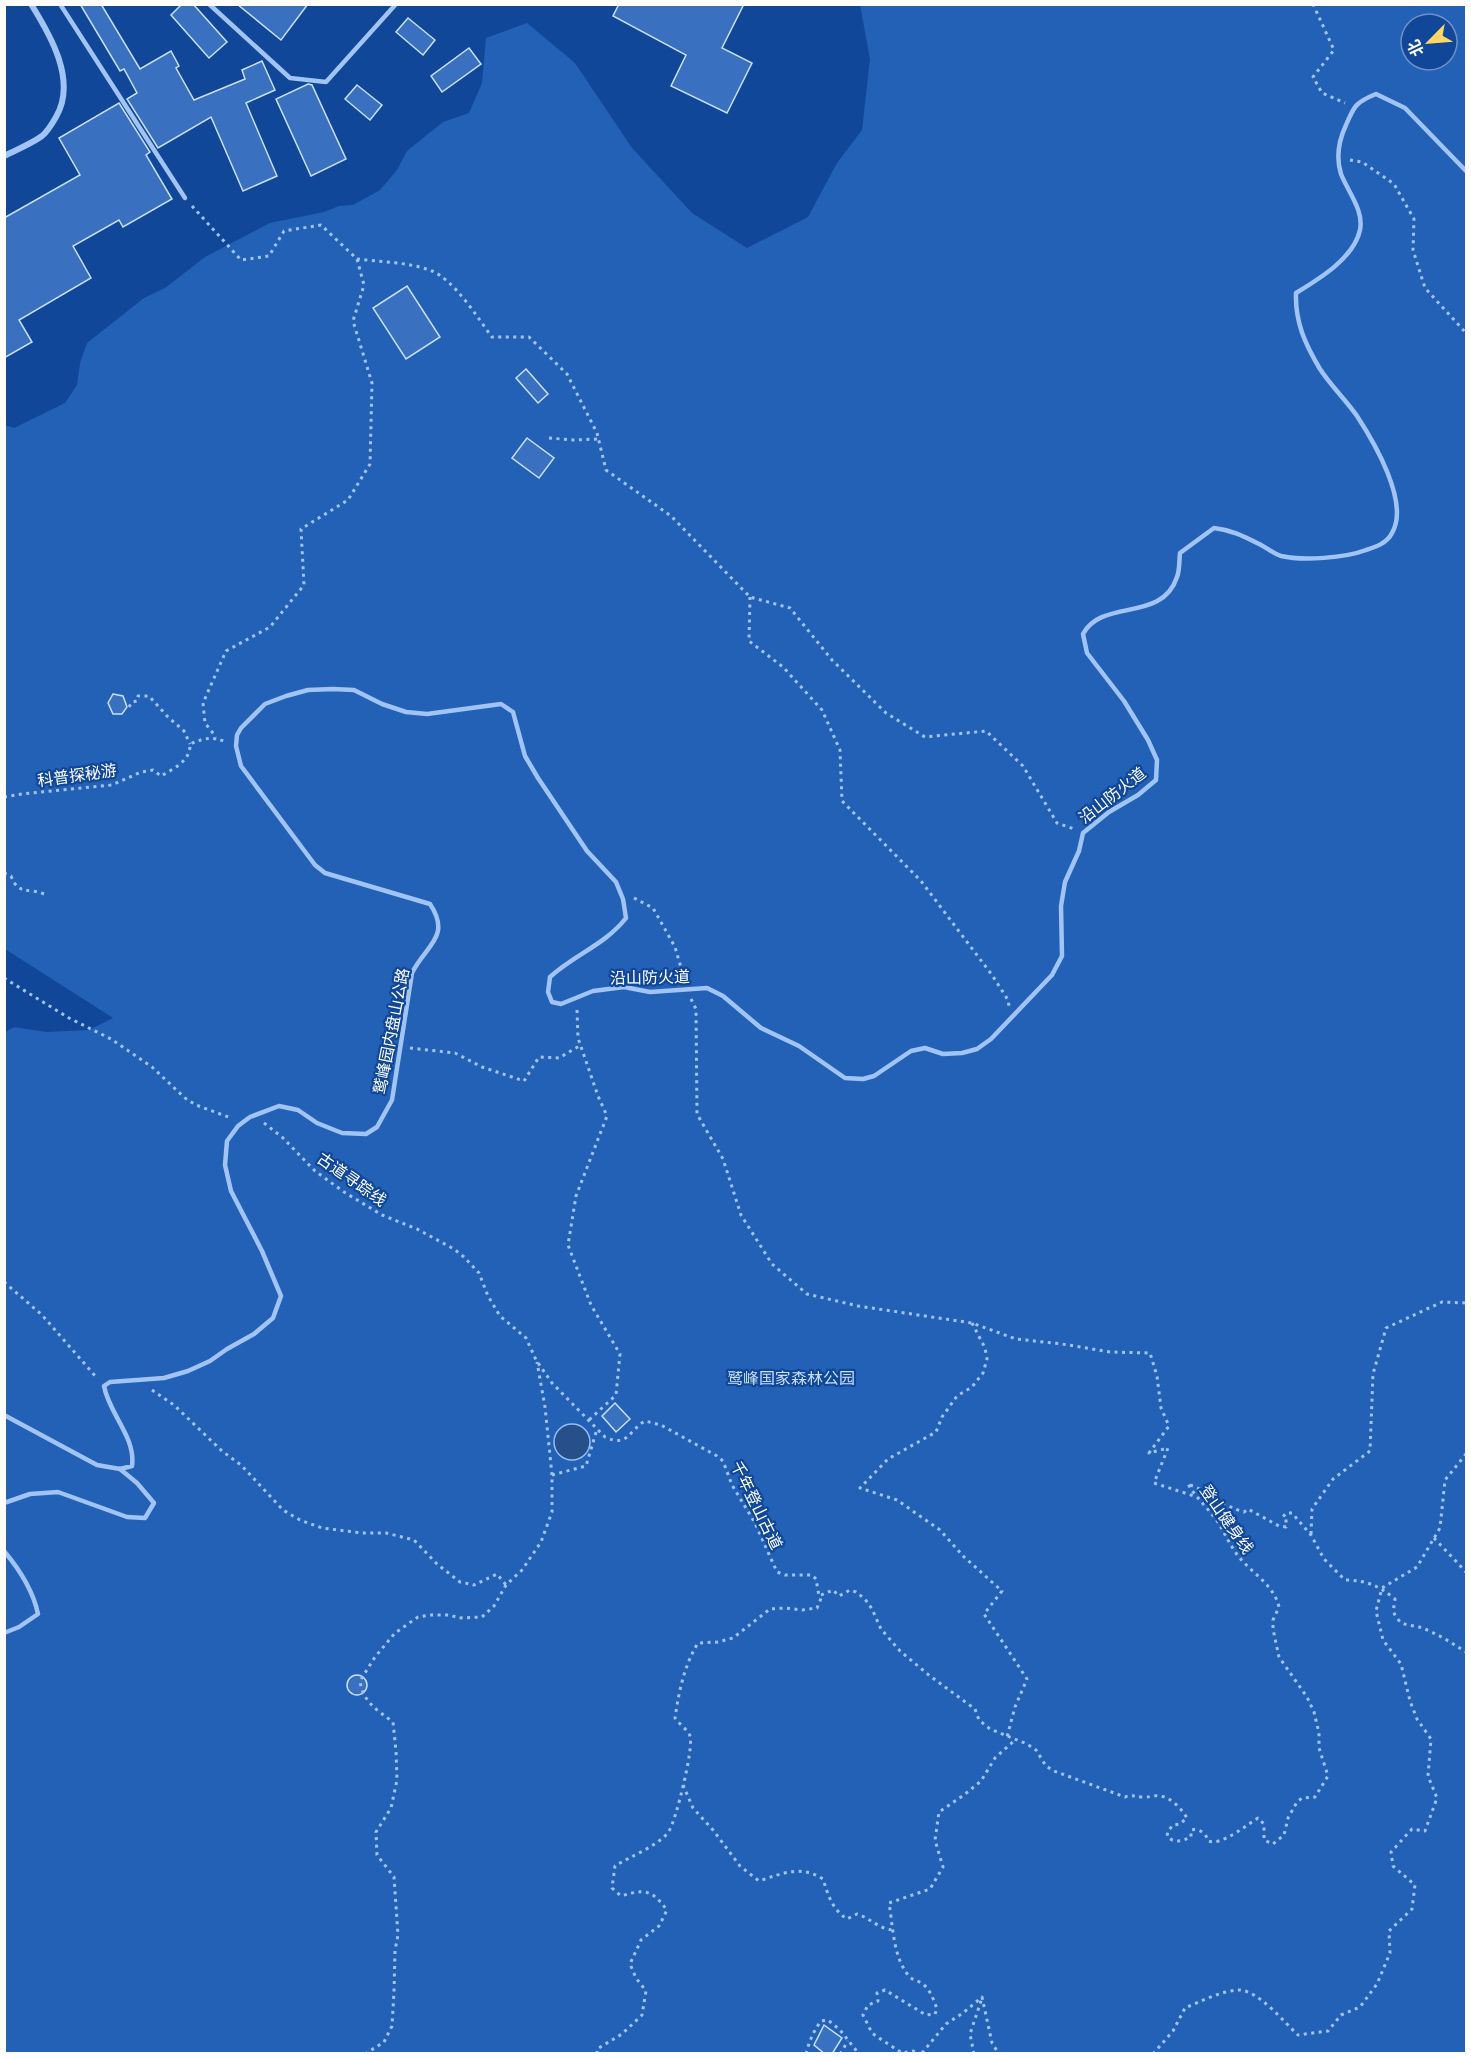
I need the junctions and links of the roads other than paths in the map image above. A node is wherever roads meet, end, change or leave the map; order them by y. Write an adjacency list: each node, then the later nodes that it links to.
1 (31, 4): 5 (street)
2 (60, 4): 7 (lane)
3 (209, 4): 4 (lane)
4 (396, 4)
5 (4, 156)
6 (1467, 171): 8 (lane, 沿山防火道)
7 (185, 198)
8 (236, 746): 10 (lane, 鹫峰园内盘山公路)
9 (4, 1415): 10 (lane)
10 (120, 1469): 11 (lane)
11 (4, 1503)
12 (4, 1551): 13 (lane)
13 (4, 1633)

